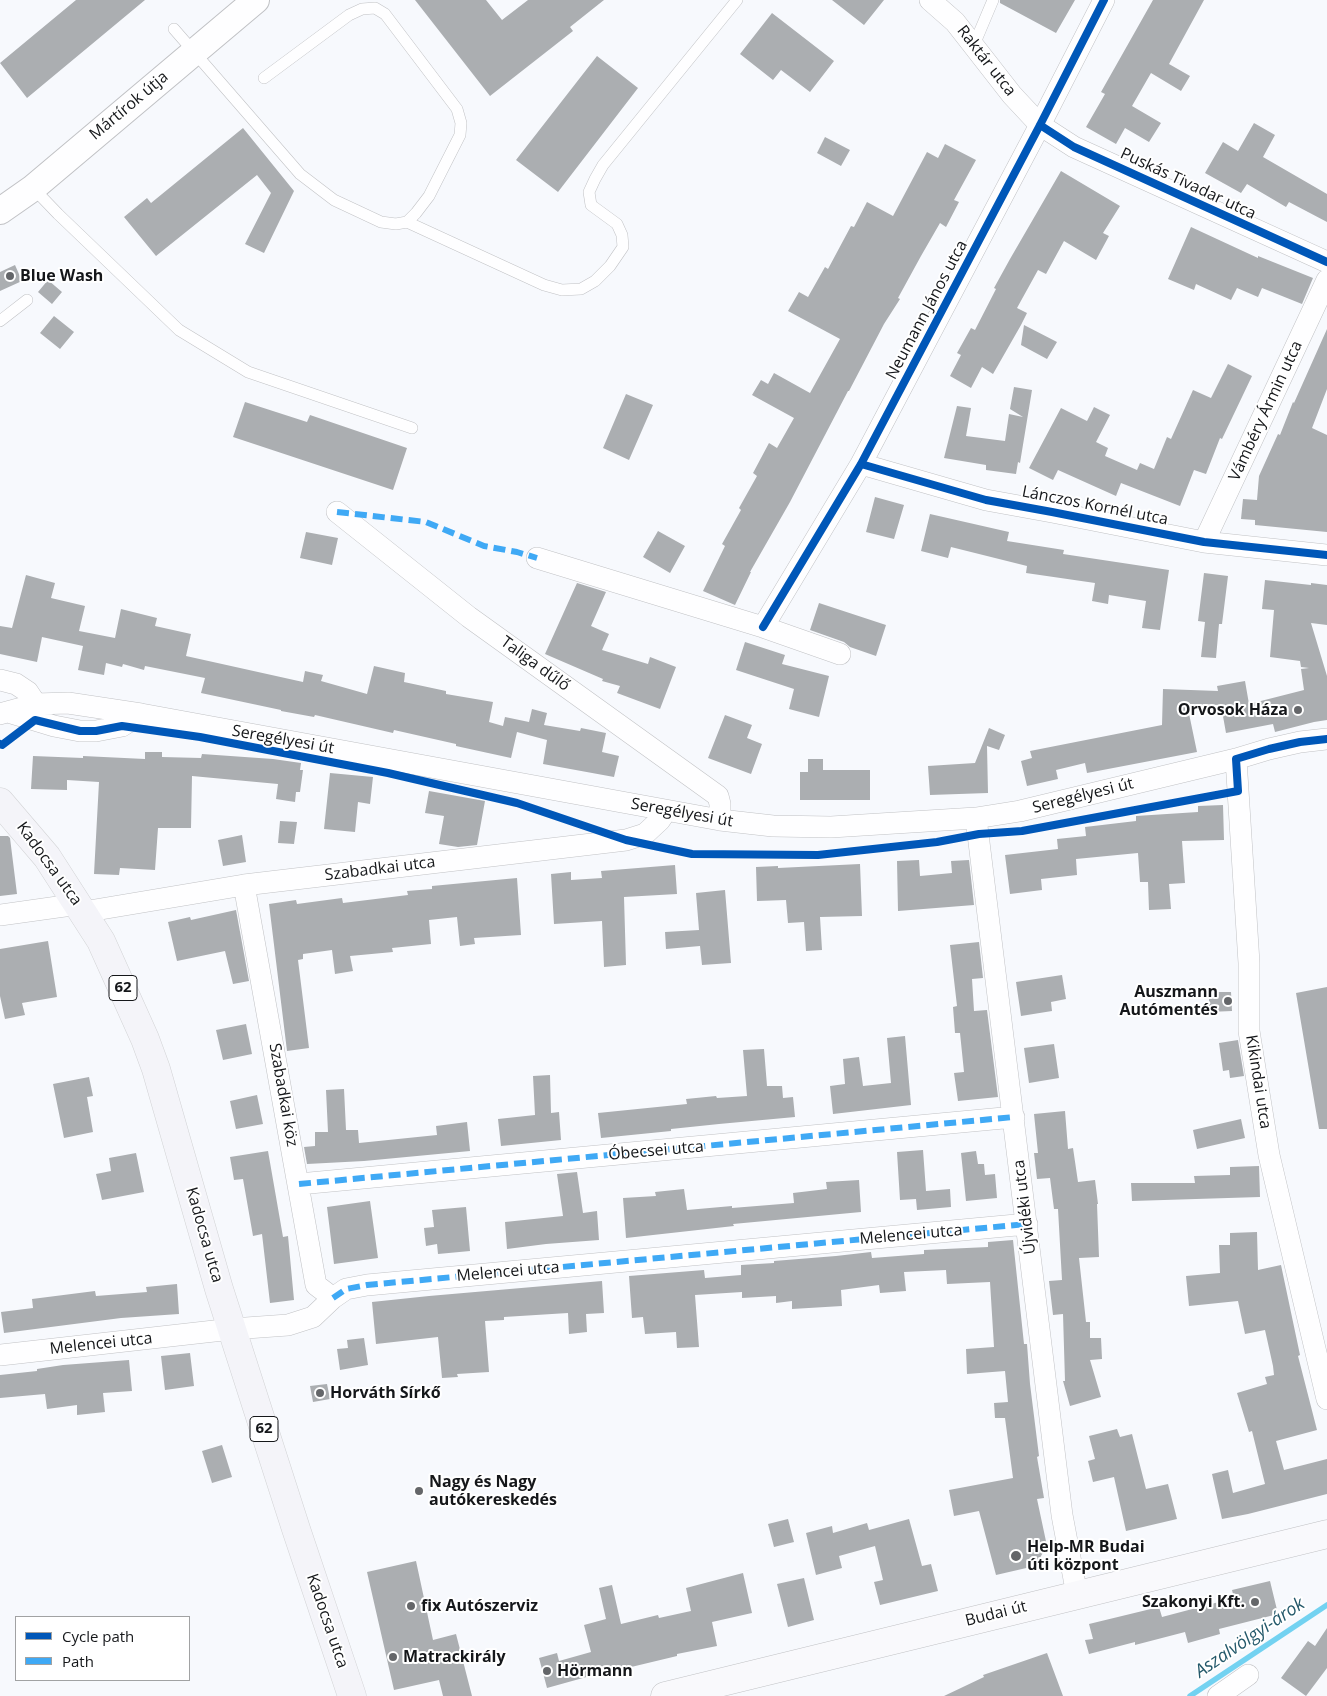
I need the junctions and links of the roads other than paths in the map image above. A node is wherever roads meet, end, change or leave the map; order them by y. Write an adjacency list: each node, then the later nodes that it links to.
1 (256, 0): 8 (street, Mártírok útja)
2 (736, 0): 13 (lane)
3 (930, 0): 7 (street, Raktár utca)
4 (993, 0): 7 (lane)
5 (1104, 0): 10 (street, Neumann János utca)
6 (174, 29): 8 (lane)
7 (974, 45): 10 (street, Raktár utca)
8 (194, 51): 11 (street, Mártírok útja); 13 (lane)
9 (264, 78): 13 (lane)
10 (1040, 125): 14 (street, Puskás Tivadar utca); 19 (street, Neumann János utca)
11 (33, 188): 12 (street, Mártírok útja); 18 (lane)
12 (0, 211)
13 (407, 222)
14 (1327, 262)
15 (1327, 280): 21 (street, Vámbéry Ármin utca)
16 (27, 300): 17 (lane)
17 (0, 321)
18 (412, 428)
19 (861, 464): 21 (street, Lánczos Kornél utca); 24 (street, Neumann János utca)
20 (336, 512): 35 (street, Taliga dűlő)
21 (1204, 542): 22 (street, Lánczos Kornél utca)
22 (1327, 554)
23 (537, 558): 24 (street)
24 (763, 627): 25 (street)
25 (840, 654)
26 (0, 680): 27 (street)
27 (36, 704): 28 (street, Seregélyesi út); 29 (street, Seregélyesi út)
28 (3, 713): 29 (street)
29 (140, 714): 33 (street, Seregélyesi út)
30 (1327, 739): 31 (street, Seregélyesi út)
31 (1236, 759): 34 (street, Seregélyesi út); 45 (street, Kikindai utca)
32 (0, 802): 37 (main road, Kadocsa utca / 62)
33 (666, 811): 35 (street, Seregélyesi út); 36 (street, Szabadkai utca)
34 (976, 818): 35 (street, Seregélyesi út); 39 (street, Újvidéki utca)
35 (720, 820)
36 (244, 885): 37 (street, Szabadkai utca); 40 (street, Szabadkai köz)
37 (81, 908): 38 (street, Szabadkai utca); 43 (main road, Kadocsa utca / 62)
38 (0, 915)
39 (1014, 1118): 40 (street, Óbecsei utca); 41 (street, Újvidéki utca)
40 (299, 1184): 42 (street, Szabadkai köz)
41 (1027, 1224): 42 (street, Melencei utca); 47 (street, Újvidéki utca)
42 (333, 1298): 43 (street, Melencei utca)
43 (232, 1330): 44 (street, Melencei utca); 49 (main road, Kadocsa utca / 62)
44 (0, 1355)
45 (1327, 1399)
46 (1327, 1534): 47 (main road, Budai út)
47 (1077, 1595): 51 (main road, Budai út)
48 (1248, 1675): 52 (street)
49 (345, 1689): 50 (main road)
50 (371, 1696)
51 (665, 1696)
52 (1218, 1696)

